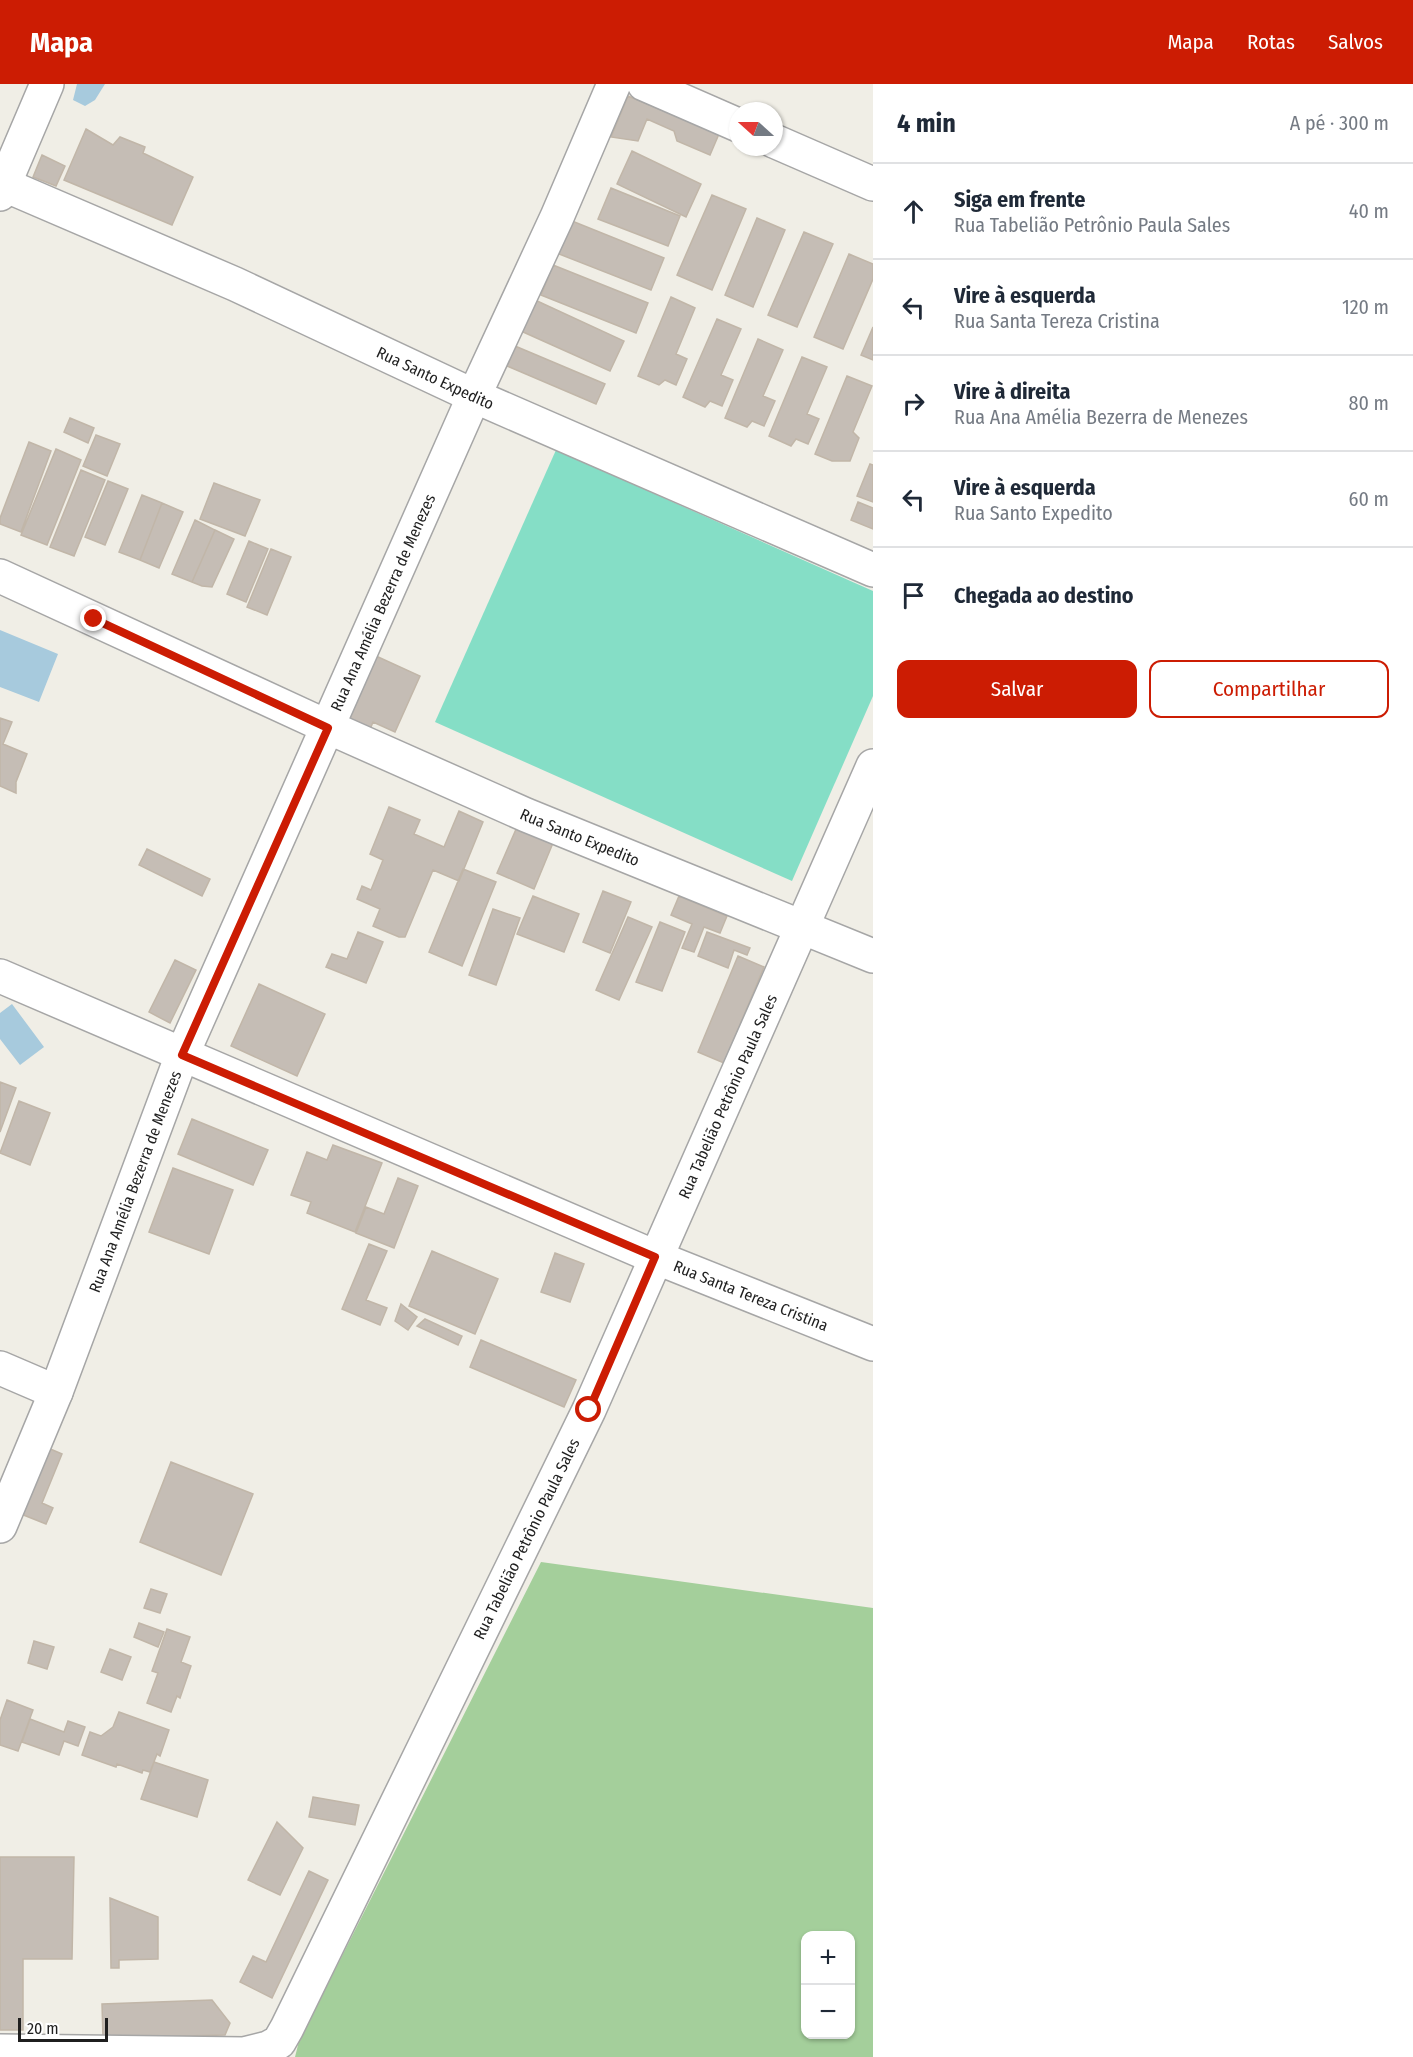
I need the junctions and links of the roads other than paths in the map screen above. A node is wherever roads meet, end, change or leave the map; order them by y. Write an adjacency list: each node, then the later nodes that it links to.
1 (47, 84): 7 (street)
2 (614, 84): 8 (street, Rua Ana Amélia Bezerra de Menezes)
3 (644, 84): 4 (street)
4 (729, 121)
5 (783, 145): 6 (street)
6 (873, 184)
7 (1, 188): 8 (street, Rua Santo Expedito)
8 (474, 396): 9 (street, Rua Santo Expedito); 11 (street, Rua Ana Amélia Bezerra de Menezes)
9 (873, 570)
10 (0, 576): 11 (street, Rua Santo Expedito)
11 (328, 728): 13 (street, Rua Santo Expedito); 16 (street, Rua Ana Amélia Bezerra de Menezes)
12 (873, 766): 13 (street, Rua Tabelião Petrônio Paula Sales)
13 (802, 926): 14 (street, Rua Santo Expedito); 17 (street, Rua Tabelião Petrônio Paula Sales)
14 (873, 956)
15 (0, 976): 16 (street, Rua Santa Tereza Cristina)
16 (182, 1055): 17 (street, Rua Santa Tereza Cristina); 20 (street, Rua Ana Amélia Bezerra de Menezes)
17 (655, 1257): 18 (street, Rua Santa Tereza Cristina); 22 (street, Rua Tabelião Petrônio Paula Sales)
18 (873, 1344)
19 (0, 1368): 20 (street)
20 (56, 1392): 21 (street, Rua Ana Amélia Bezerra de Menezes)
21 (0, 1526)
22 (0, 2051)

